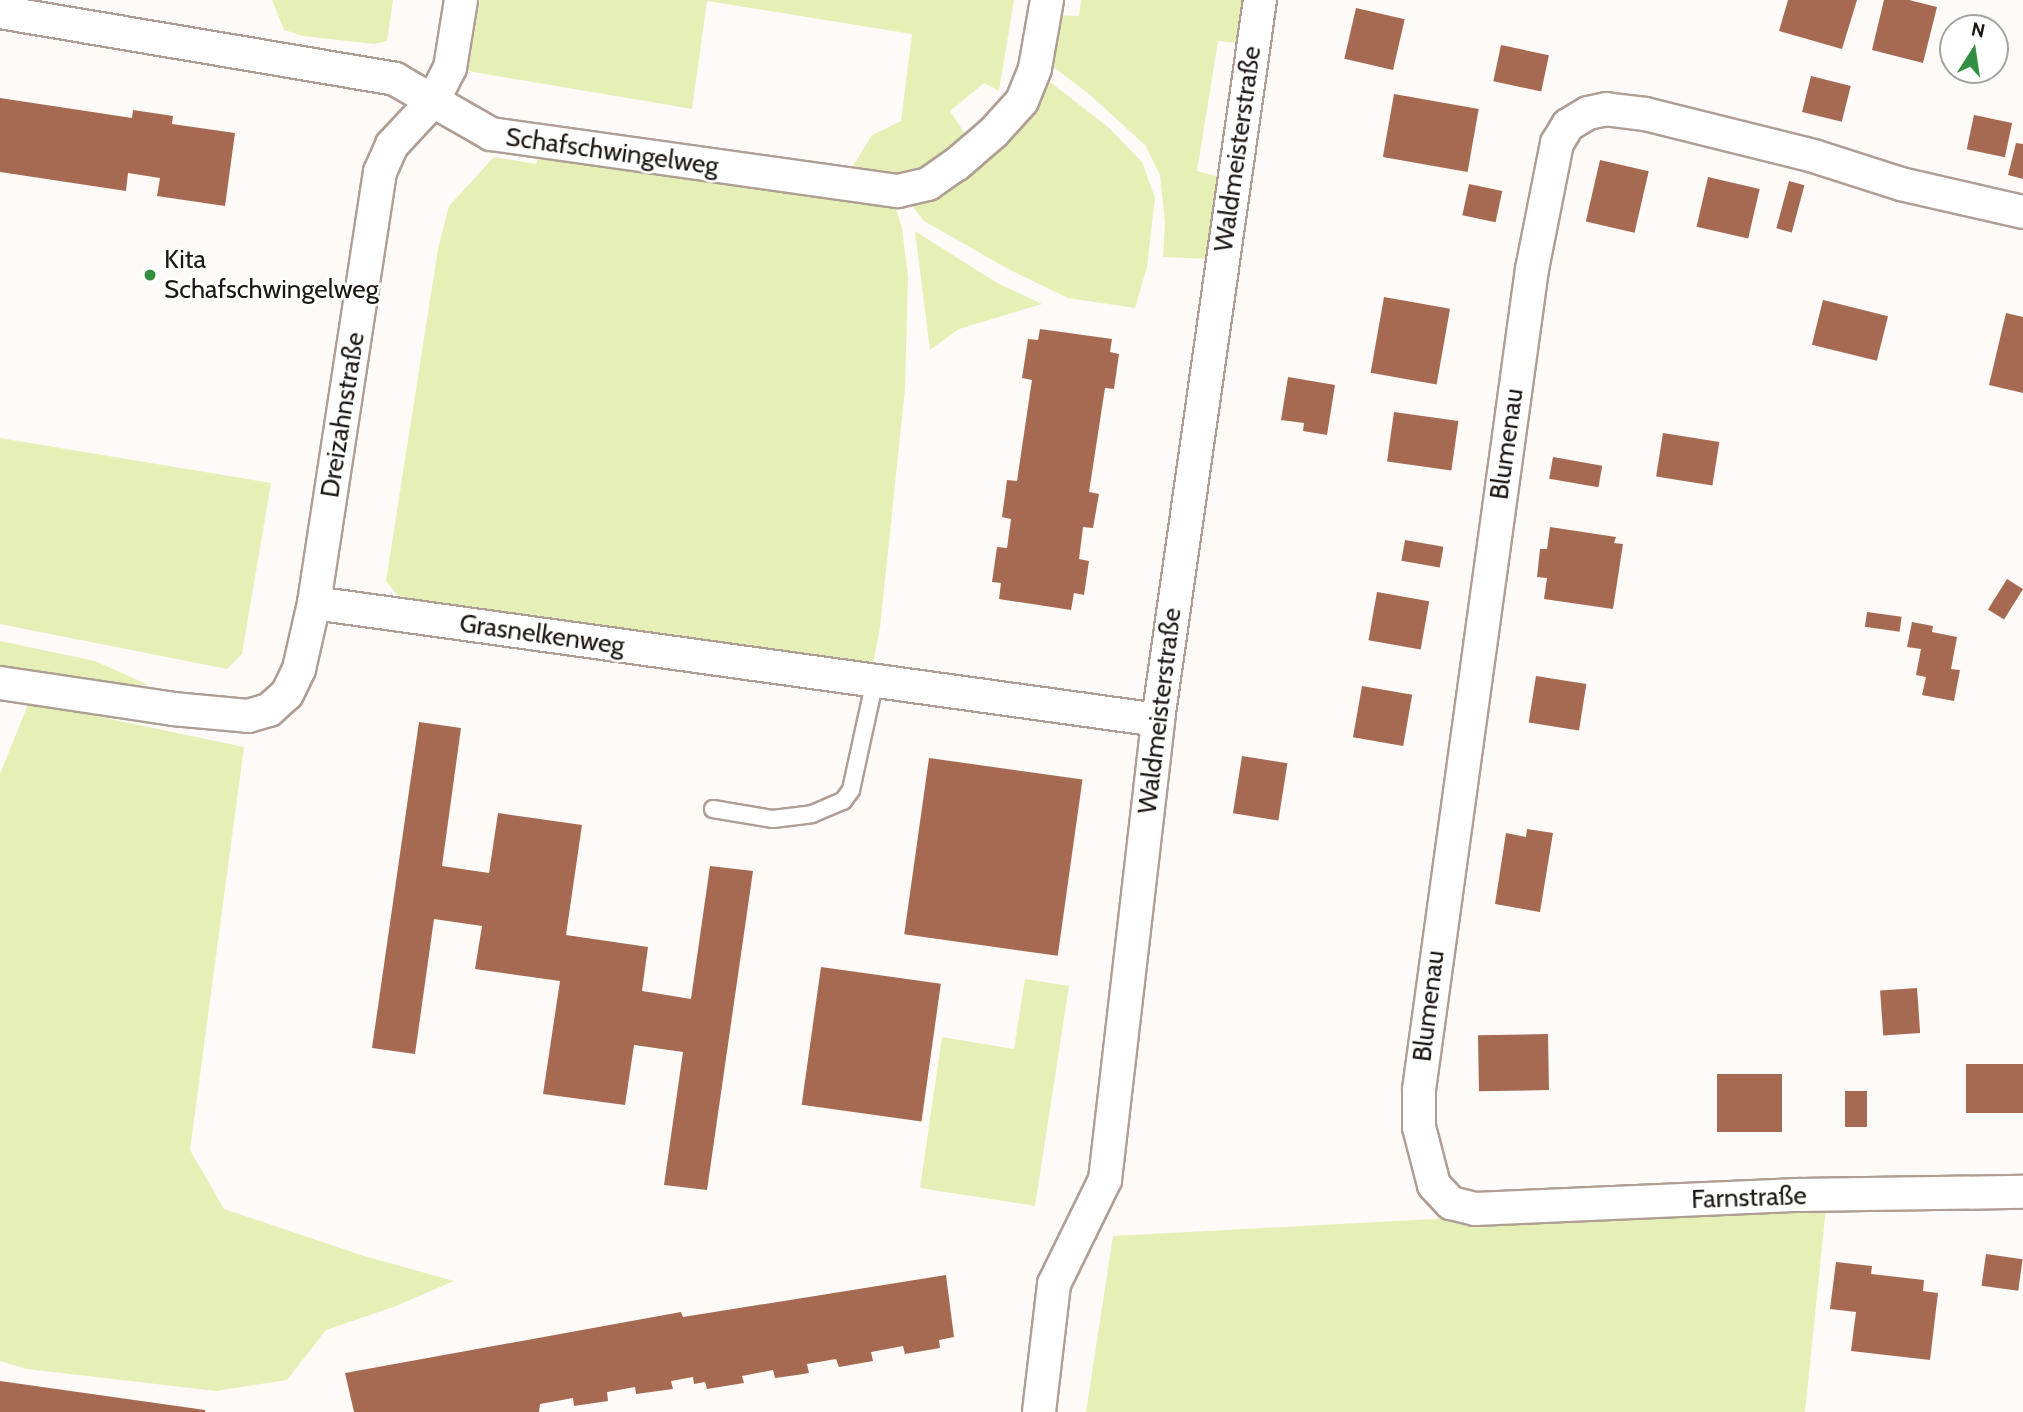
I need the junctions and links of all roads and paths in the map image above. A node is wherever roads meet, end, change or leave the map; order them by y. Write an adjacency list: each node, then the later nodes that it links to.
1 (461, 0): 5 (street, Dreizahnstraße)
2 (1047, 0): 5 (street, Schafschwingelweg)
3 (1260, 0): 10 (street, Waldmeisterstraße)
4 (0, 12): 5 (street, Schafschwingelweg)
5 (433, 101): 7 (street, Dreizahnstraße)
6 (2023, 212): 13 (street, Blumenau)
7 (314, 603): 8 (street, Grasnelkenweg); 9 (street)
8 (875, 680): 10 (street, Grasnelkenweg); 11 (lane)
9 (0, 683)
10 (1158, 720): 14 (street, Waldmeisterstraße)
11 (713, 809)
12 (2023, 1192): 13 (street, Farnstraße)
13 (1475, 1209)
14 (1039, 1412)

